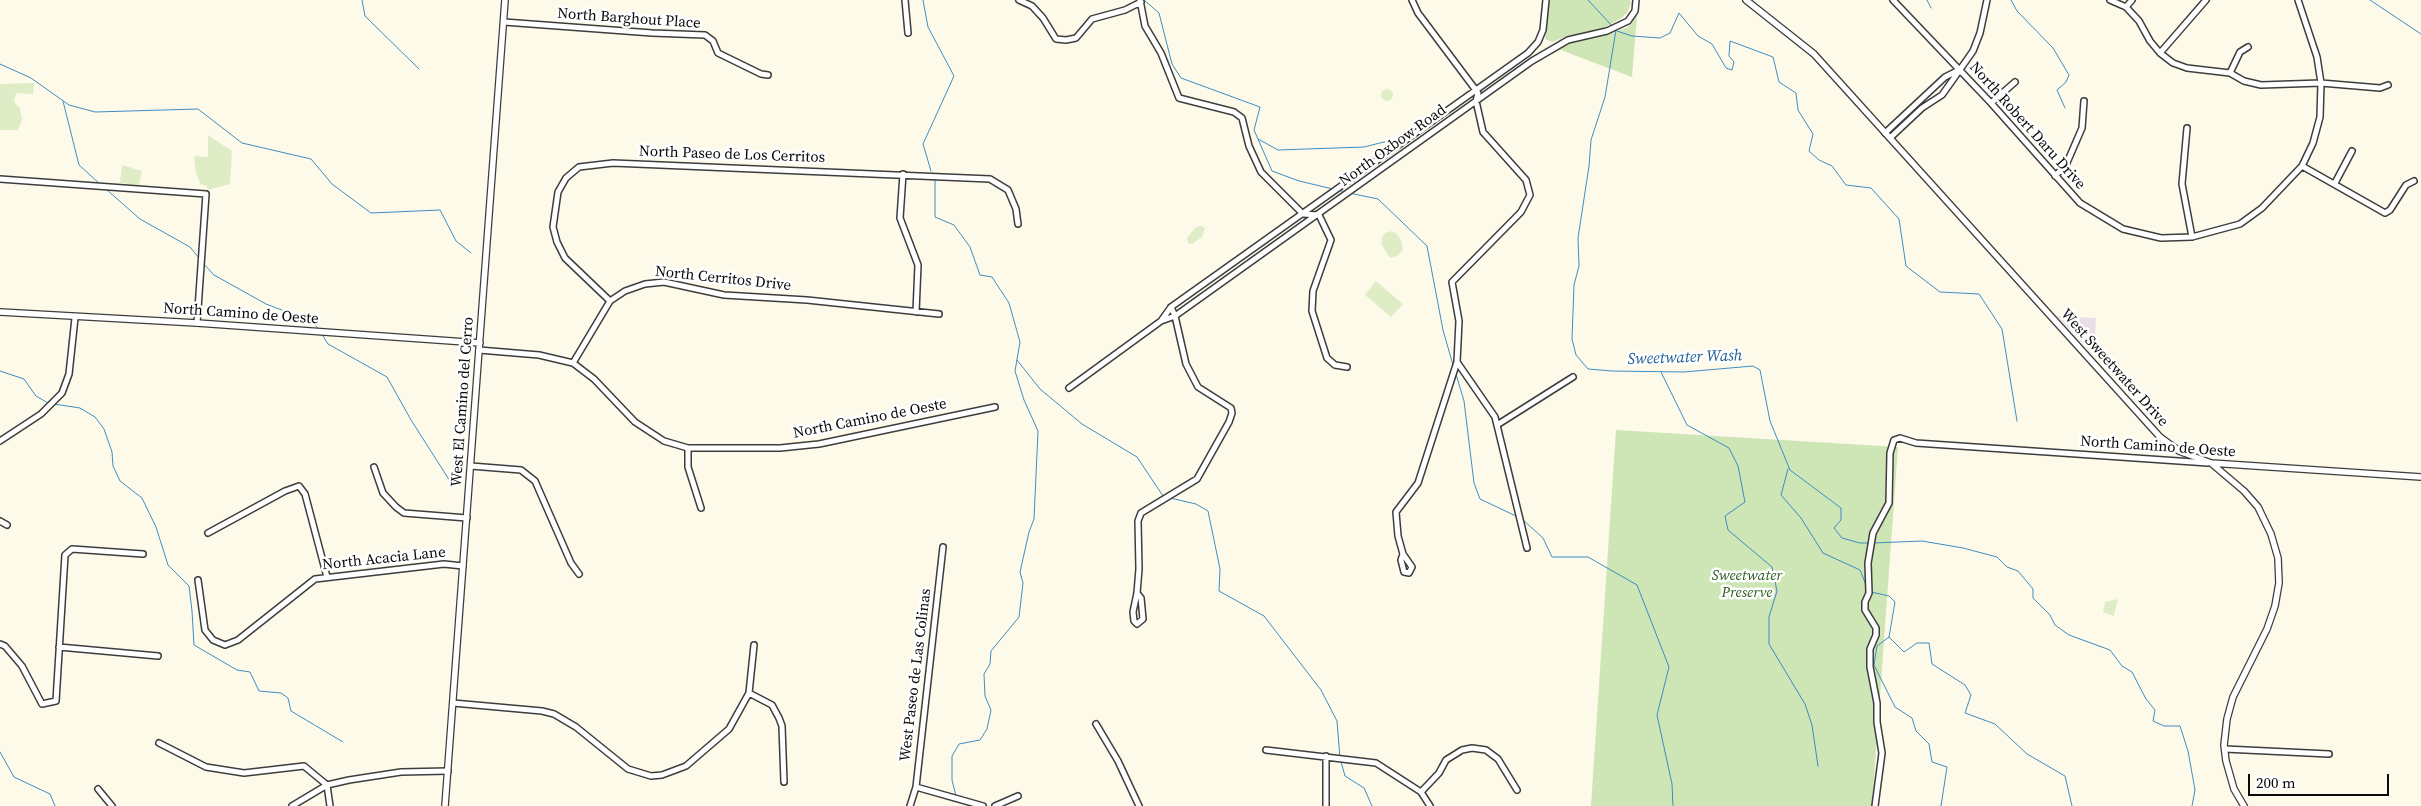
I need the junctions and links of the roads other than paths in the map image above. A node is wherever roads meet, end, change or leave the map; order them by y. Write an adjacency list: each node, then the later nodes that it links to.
1 (505, 0): 16 (street, West El Camino del Cerro)
2 (905, 0): 17 (street)
3 (1019, 0): 14 (street)
4 (1412, 0): 26 (street)
5 (1546, 0): 26 (street, North Oxbow Road)
6 (1636, 0): 27 (street, North Oxbow Road)
7 (1746, 0): 31 (street, West Sweetwater Drive)
8 (1893, 0): 20 (street, North Robert Daru Drive)
9 (1987, 0): 20 (street)
10 (2110, 0): 15 (street)
11 (2132, 0): 15 (street)
12 (2206, 0): 19 (street)
13 (2298, 0): 24 (street, North Robert Daru Drive)
14 (1140, 1): 40 (street)
15 (2126, 7): 19 (street)
16 (504, 22): 22 (street, North Barghout Place); 53 (street, West El Camino del Cerro)
17 (908, 33)
18 (2248, 47): 21 (street)
19 (2160, 53): 21 (street)
20 (1959, 70): 29 (street, North Robert Daru Drive); 31 (street); 32 (street)
21 (2230, 73): 24 (street)
22 (768, 74)
23 (2015, 82): 29 (street)
24 (2321, 83): 25 (street); 34 (street, North Robert Daru Drive)
25 (2388, 85)
26 (1475, 89): 27 (street); 40 (street, North Oxbow Road)
27 (1476, 101): 41 (street, North Oxbow Road); 54 (street)
28 (2084, 101): 36 (street)
29 (1991, 103): 36 (street, North Robert Daru Drive)
30 (2187, 128): 43 (street)
31 (1885, 133): 32 (street, West Sweetwater Drive)
32 (1890, 138): 63 (street, West Sweetwater Drive)
33 (2352, 151): 39 (street)
34 (2302, 166): 39 (street); 43 (street, North Robert Daru Drive)
35 (903, 174): 42 (street, North Paseo de Los Cerritos); 44 (street, North Paseo de Los Cerritos); 47 (street)
36 (2055, 176): 43 (street, North Robert Daru Drive)
37 (0, 178): 52 (street)
38 (2414, 181): 39 (street)
39 (2335, 183)
40 (1303, 214): 41 (street); 45 (street, North Oxbow Road)
41 (1319, 215): 49 (street, North Oxbow Road); 56 (street)
42 (1018, 224)
43 (2192, 237)
44 (610, 301): 47 (street, North Cerritos Drive); 55 (street, North Cerritos Drive)
45 (1171, 307): 49 (street); 51 (street, North Oxbow Road)
46 (0, 312): 50 (street, North Camino de Oeste)
47 (916, 312): 48 (street, North Cerritos Drive)
48 (939, 314)
49 (1176, 316): 51 (street, North Oxbow Road); 80 (street)
50 (75, 318): 52 (street, North Camino de Oeste); 61 (street)
51 (1161, 321): 58 (street, North Oxbow Road)
52 (197, 323): 53 (street, North Camino de Oeste)
53 (480, 347): 55 (street, North Camino de Oeste); 64 (street, West El Camino del Cerro)
54 (1457, 362): 60 (street); 75 (street)
55 (573, 363): 62 (street, North Camino de Oeste)
56 (1347, 367)
57 (1573, 377): 60 (street)
58 (1069, 388)
59 (995, 407): 62 (street, North Camino de Oeste)
60 (1497, 425): 73 (street)
61 (0, 441)
62 (688, 448): 67 (street)
63 (2211, 463): 66 (street, North Camino de Oeste); 89 (street, West Sweetwater Drive); 111 (street, North Camino de Oeste)
64 (471, 466): 68 (street, West El Camino del Cerro); 77 (street)
65 (374, 467): 68 (street)
66 (2421, 477)
67 (701, 508)
68 (467, 518): 76 (street, West El Camino del Cerro)
69 (0, 521): 70 (street)
70 (7, 525)
71 (208, 533): 78 (street)
72 (944, 547): 96 (street, West Paseo de Las Colinas)
73 (1527, 548)
74 (144, 554): 83 (street)
75 (1403, 554)
76 (463, 566): 78 (street, North Acacia Lane); 86 (street, West El Camino del Cerro)
77 (579, 574)
78 (327, 577): 79 (street, North Acacia Lane)
79 (198, 580)
80 (1137, 593): 80 (street)
81 (0, 644): 83 (street)
82 (754, 645): 85 (street)
83 (59, 647): 84 (street)
84 (158, 656)
85 (749, 693): 86 (street); 94 (street)
86 (453, 703): 93 (street, West El Camino del Cerro)
87 (1096, 724): 108 (street)
88 (159, 743): 95 (street)
89 (2225, 749): 91 (street); 112 (street, West Sweetwater Drive)
90 (1266, 750): 92 (street)
91 (2329, 754)
92 (1326, 756): 99 (street); 109 (street)
93 (448, 771): 95 (street); 104 (street, West El Camino del Cerro)
94 (784, 782)
95 (327, 785): 102 (street); 103 (street)
96 (916, 787): 105 (street, West Paseo de Las Colinas); 106 (street)
97 (98, 789): 101 (street)
98 (1517, 790): 99 (street)
99 (1421, 792): 110 (street)
100 (1018, 796): 107 (street)
101 (112, 806)
102 (292, 806)
103 (330, 806)
104 (445, 806)
105 (910, 806)
106 (983, 806)
107 (995, 806)
108 (1139, 806)
109 (1326, 806)
110 (1430, 806)
111 (1875, 806)
112 (2244, 806)

